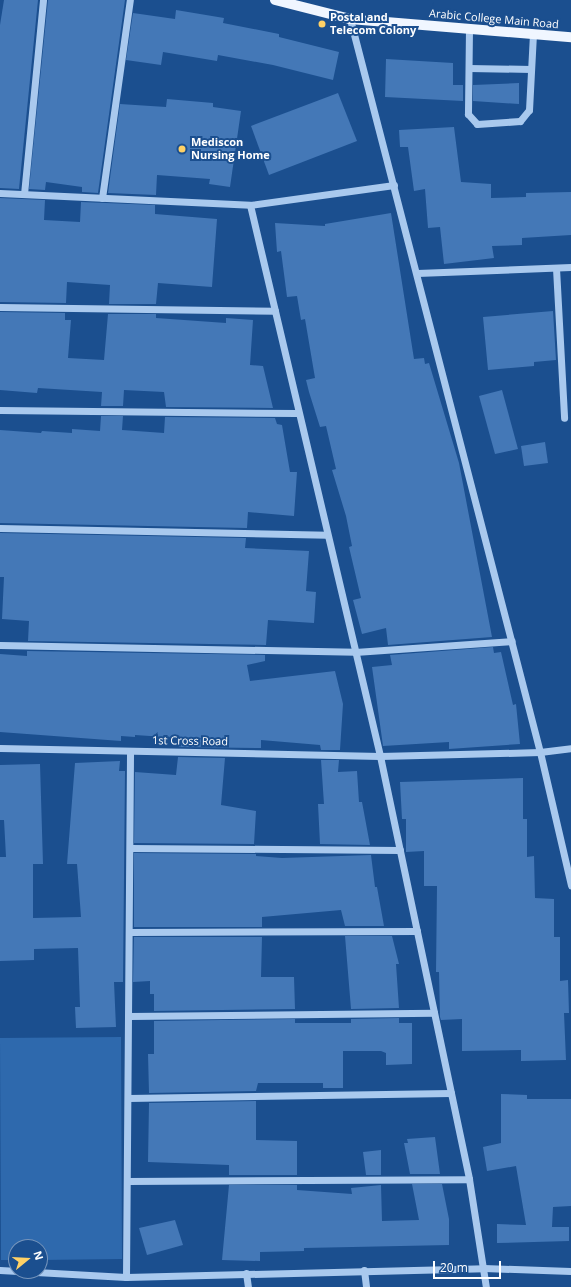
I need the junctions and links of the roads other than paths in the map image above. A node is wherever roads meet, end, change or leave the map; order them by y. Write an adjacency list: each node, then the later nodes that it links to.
1 (43, 0): 12 (street)
2 (130, 0): 13 (street)
3 (274, 0): 4 (main road, Arabic College Main Road)
4 (350, 19): 5 (main road, Arabic College Main Road); 10 (street)
5 (469, 29): 6 (main road, Arabic College Main Road); 8 (street)
6 (533, 34): 7 (main road, Arabic College Main Road); 9 (street)
7 (571, 37)
8 (469, 68): 9 (street); 9 (street)
9 (531, 69)
10 (394, 185): 14 (street); 17 (street)
11 (0, 193): 12 (street)
12 (24, 194): 13 (street)
13 (102, 198): 14 (street)
14 (250, 205): 19 (street)
15 (556, 268): 16 (street); 17 (street); 22 (street)
16 (571, 268)
17 (417, 273): 25 (street)
18 (0, 307): 19 (street)
19 (275, 311): 21 (street)
20 (0, 410): 21 (street)
21 (298, 414): 24 (street)
22 (564, 418)
23 (0, 528): 24 (street)
24 (327, 535): 27 (street)
25 (512, 641): 27 (street); 31 (street)
26 (0, 645): 27 (street)
27 (355, 652): 32 (street)
28 (0, 748): 30 (street, 1st Cross Road)
29 (571, 748): 31 (street, 1st Cross Road)
30 (130, 751): 32 (street, 1st Cross Road); 33 (street)
31 (540, 752): 32 (street, 1st Cross Road); 35 (street)
32 (380, 756): 34 (street)
33 (130, 848): 34 (street); 37 (street)
34 (400, 850): 36 (street)
35 (571, 885)
36 (417, 931): 37 (street); 38 (street)
37 (129, 932): 39 (street)
38 (434, 1013): 39 (street); 40 (street)
39 (128, 1016): 41 (street)
40 (451, 1093): 41 (street); 42 (street)
41 (128, 1098): 43 (street)
42 (469, 1179): 43 (street); 44 (street)
43 (127, 1181): 49 (street)
44 (484, 1268): 46 (street); 47 (street); 52 (street)
45 (0, 1270): 49 (street)
46 (364, 1270): 48 (street); 51 (street)
47 (571, 1271)
48 (246, 1273): 49 (street); 50 (street)
49 (126, 1277)
50 (248, 1287)
51 (366, 1287)
52 (486, 1287)

